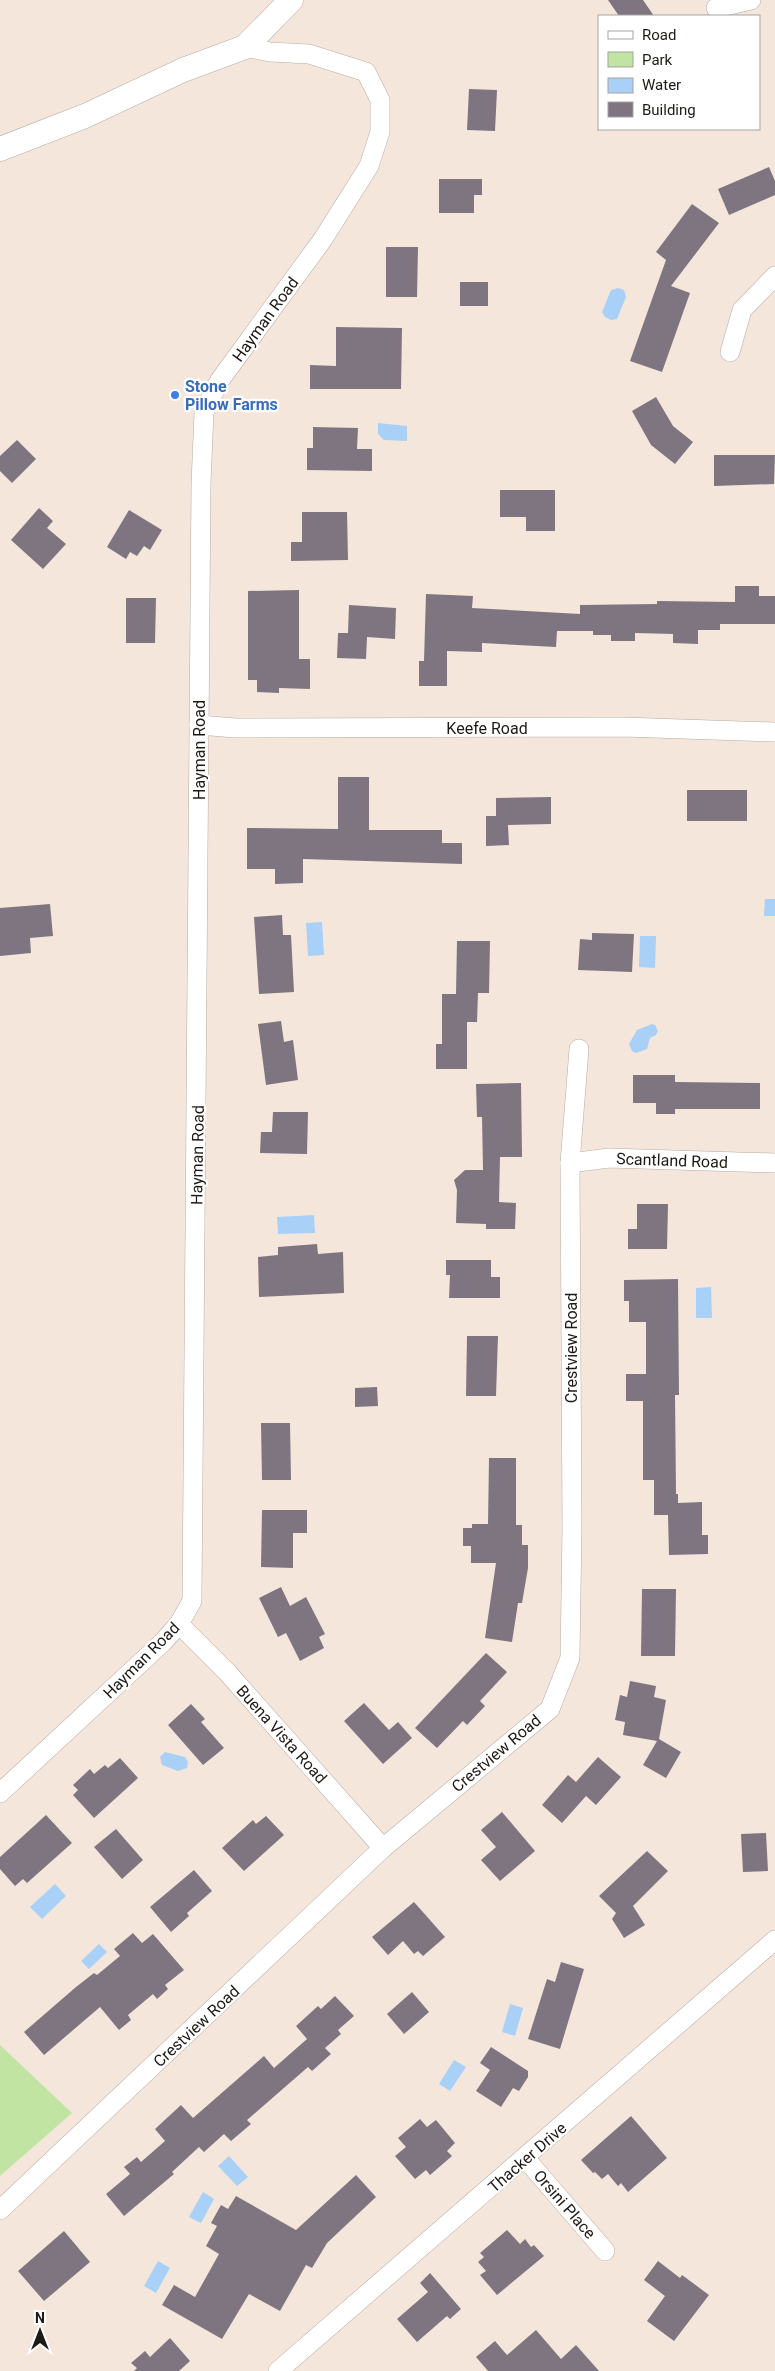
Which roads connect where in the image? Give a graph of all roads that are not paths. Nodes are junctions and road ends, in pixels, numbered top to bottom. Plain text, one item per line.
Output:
1 (291, 0) edge
2 (751, 0) edge
3 (716, 8) dead end
4 (245, 47) junction
5 (0, 149) edge
6 (775, 276) edge
7 (730, 352) dead end
8 (199, 725) junction
9 (775, 732) edge
10 (579, 1049) dead end
11 (570, 1163) junction
12 (775, 1163) edge
13 (179, 1624) junction
14 (0, 1793) edge
15 (382, 1848) junction
16 (775, 1940) edge
17 (525, 2158) junction
18 (0, 2210) edge
19 (605, 2251) dead end
20 (278, 2371) edge

1 - 4 street
2 - 3 street
4 - 5 street
4 - 8 street, Hayman Road
6 - 7 street
8 - 9 street, Keefe Road
8 - 13 street, Hayman Road
10 - 11 street, Crestview Road
11 - 12 street, Scantland Road
11 - 15 street, Crestview Road
13 - 14 street, Hayman Road
13 - 15 street, Buena Vista Road
15 - 18 street, Crestview Road
16 - 17 street, Thacker Drive
17 - 19 street, Orsini Place
17 - 20 street, Thacker Drive

